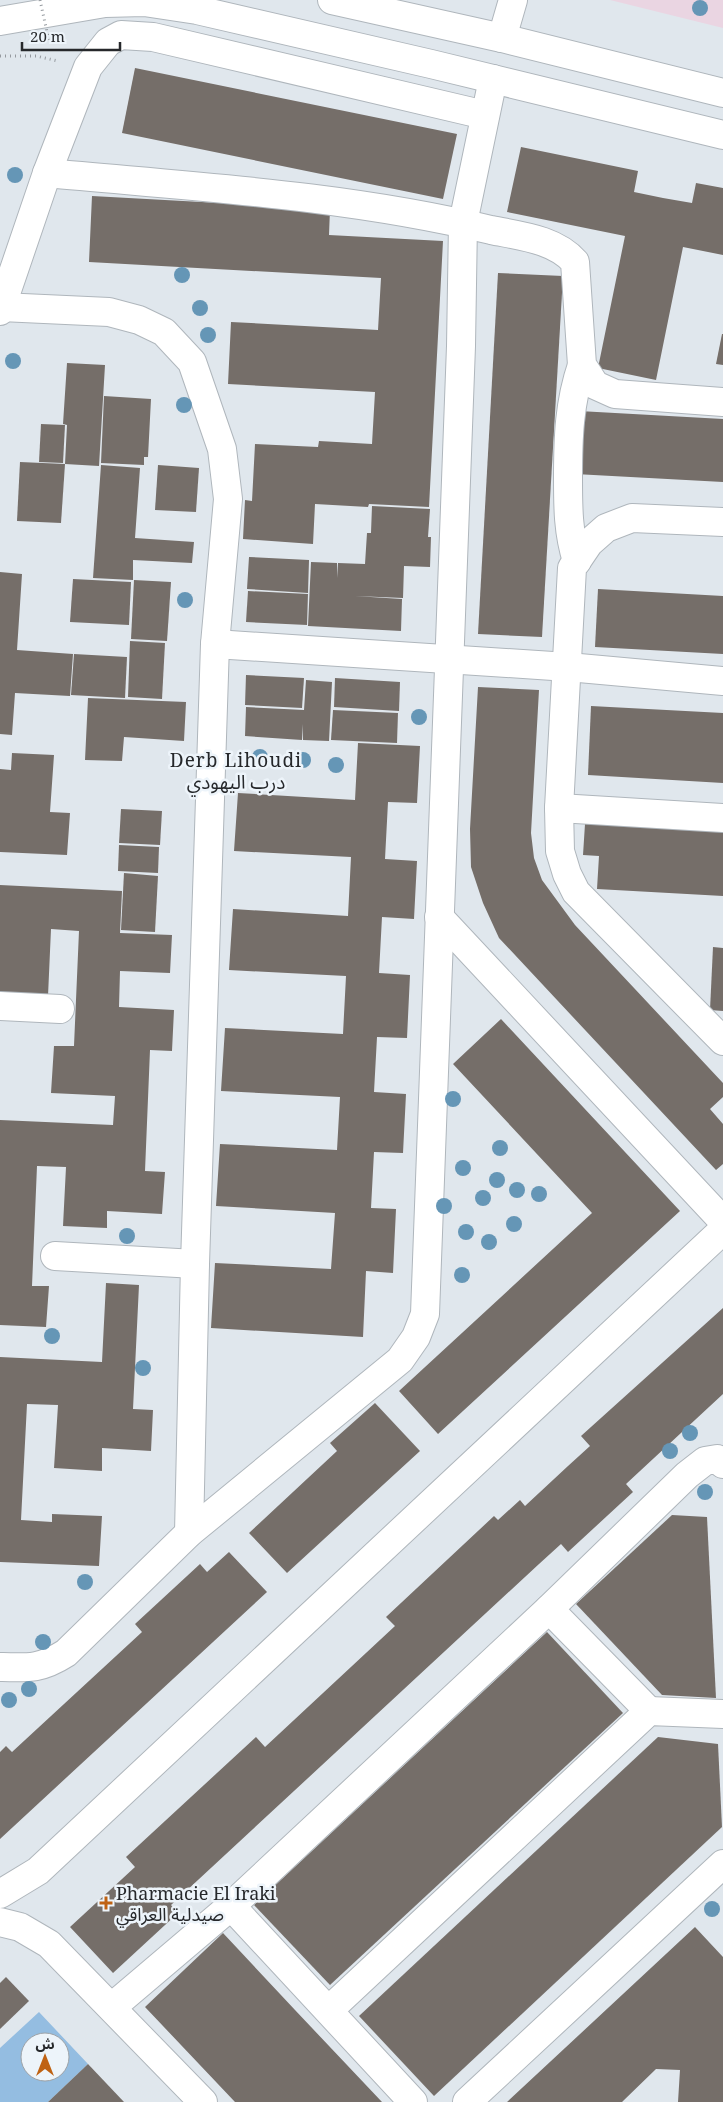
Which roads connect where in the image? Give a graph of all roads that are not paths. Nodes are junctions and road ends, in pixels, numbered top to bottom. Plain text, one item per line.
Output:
1 (332, 0) edge
2 (511, 0) edge
3 (0, 21) edge
4 (502, 38) junction
5 (493, 79) junction
6 (723, 93) edge
7 (485, 115) junction
8 (723, 135) edge
9 (47, 173) junction
10 (463, 223) junction
11 (1, 309) edge
12 (582, 365) junction
13 (723, 402) edge
14 (723, 522) edge
15 (577, 561) junction
16 (215, 644) junction
17 (449, 660) junction
18 (568, 667) junction
19 (723, 681) edge
20 (559, 808) junction
21 (723, 818) edge
22 (439, 917) junction
23 (0, 1006) edge
24 (60, 1009) dead end
25 (723, 1041) edge
26 (723, 1222) edge
27 (723, 1230) edge
28 (55, 1256) dead end
29 (195, 1264) junction
30 (723, 1464) edge
31 (189, 1532) junction
32 (549, 1609) junction
33 (0, 1667) edge
34 (649, 1711) junction
35 (723, 1714) edge
36 (723, 1864) edge
37 (0, 1894) edge
38 (231, 1906) junction
39 (0, 1922) edge
40 (112, 2007) junction
41 (329, 2010) junction
42 (203, 2102) edge
43 (413, 2102) edge
44 (467, 2102) edge

1 - 4 street
2 - 4 street
3 - 5 street
4 - 6 street
5 - 7 street
5 - 8 street
7 - 9 street
7 - 10 street
9 - 10 street
9 - 11 street
10 - 12 street
10 - 17 street
11 - 16 street
12 - 13 street
12 - 15 street
14 - 15 street
15 - 18 street
16 - 17 street
16 - 29 street
17 - 18 street
17 - 22 street
18 - 19 street
18 - 20 street
20 - 21 street
20 - 25 street
22 - 26 street
22 - 31 street
23 - 24 street
27 - 37 street
28 - 29 street
29 - 31 street
30 - 32 street
31 - 33 street
32 - 34 street
32 - 38 street
34 - 35 street
34 - 41 street
36 - 44 street
38 - 40 street
38 - 41 street
39 - 40 street
40 - 42 street
41 - 43 street

